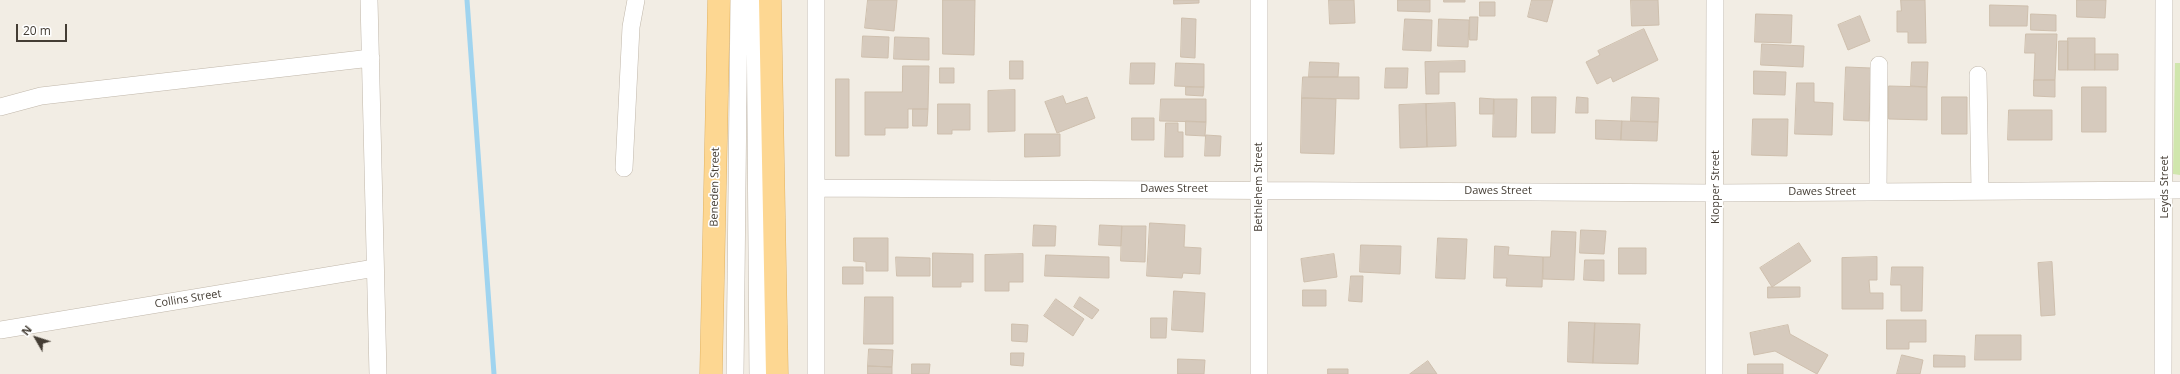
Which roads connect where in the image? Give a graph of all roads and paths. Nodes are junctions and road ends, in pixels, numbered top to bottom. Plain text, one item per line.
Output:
1 (369, 0) edge
2 (636, 0) edge
3 (719, 0) edge
4 (739, 0) edge
5 (755, 0) edge
6 (770, 0) edge
7 (816, 0) edge
8 (1259, 0) edge
9 (1716, 0) edge
10 (2164, 0) edge
11 (371, 58) junction
12 (1879, 65) dead end
13 (1978, 75) dead end
14 (0, 107) edge
15 (624, 168) dead end
16 (816, 188) junction
17 (1259, 190) junction
18 (2172, 190) edge
19 (1980, 191) junction
20 (1878, 192) junction
21 (1716, 193) junction
22 (375, 268) junction
23 (0, 330) edge
24 (378, 374) edge
25 (711, 374) edge
26 (735, 374) edge
27 (758, 374) edge
28 (777, 374) edge
29 (816, 374) edge
30 (1260, 374) edge
31 (1714, 374) edge
32 (2163, 374) edge

1 - 11 street
2 - 15 street
3 - 25 main road, Beneden Street
4 - 26 street
5 - 27 street
6 - 28 main road
7 - 16 street
8 - 17 street, Bethlehem Street
9 - 21 street, Klopper Street
10 - 18 street, Leyds Street
11 - 14 street
11 - 22 street
12 - 20 street
13 - 19 street
16 - 17 street, Dawes Street
16 - 29 street
17 - 21 street, Dawes Street
17 - 30 street, Bethlehem Street
18 - 19 street, Dawes Street
18 - 32 street, Leyds Street
19 - 20 street, Dawes Street
20 - 21 street, Dawes Street
21 - 31 street, Klopper Street
22 - 23 street, Collins Street
22 - 24 street

